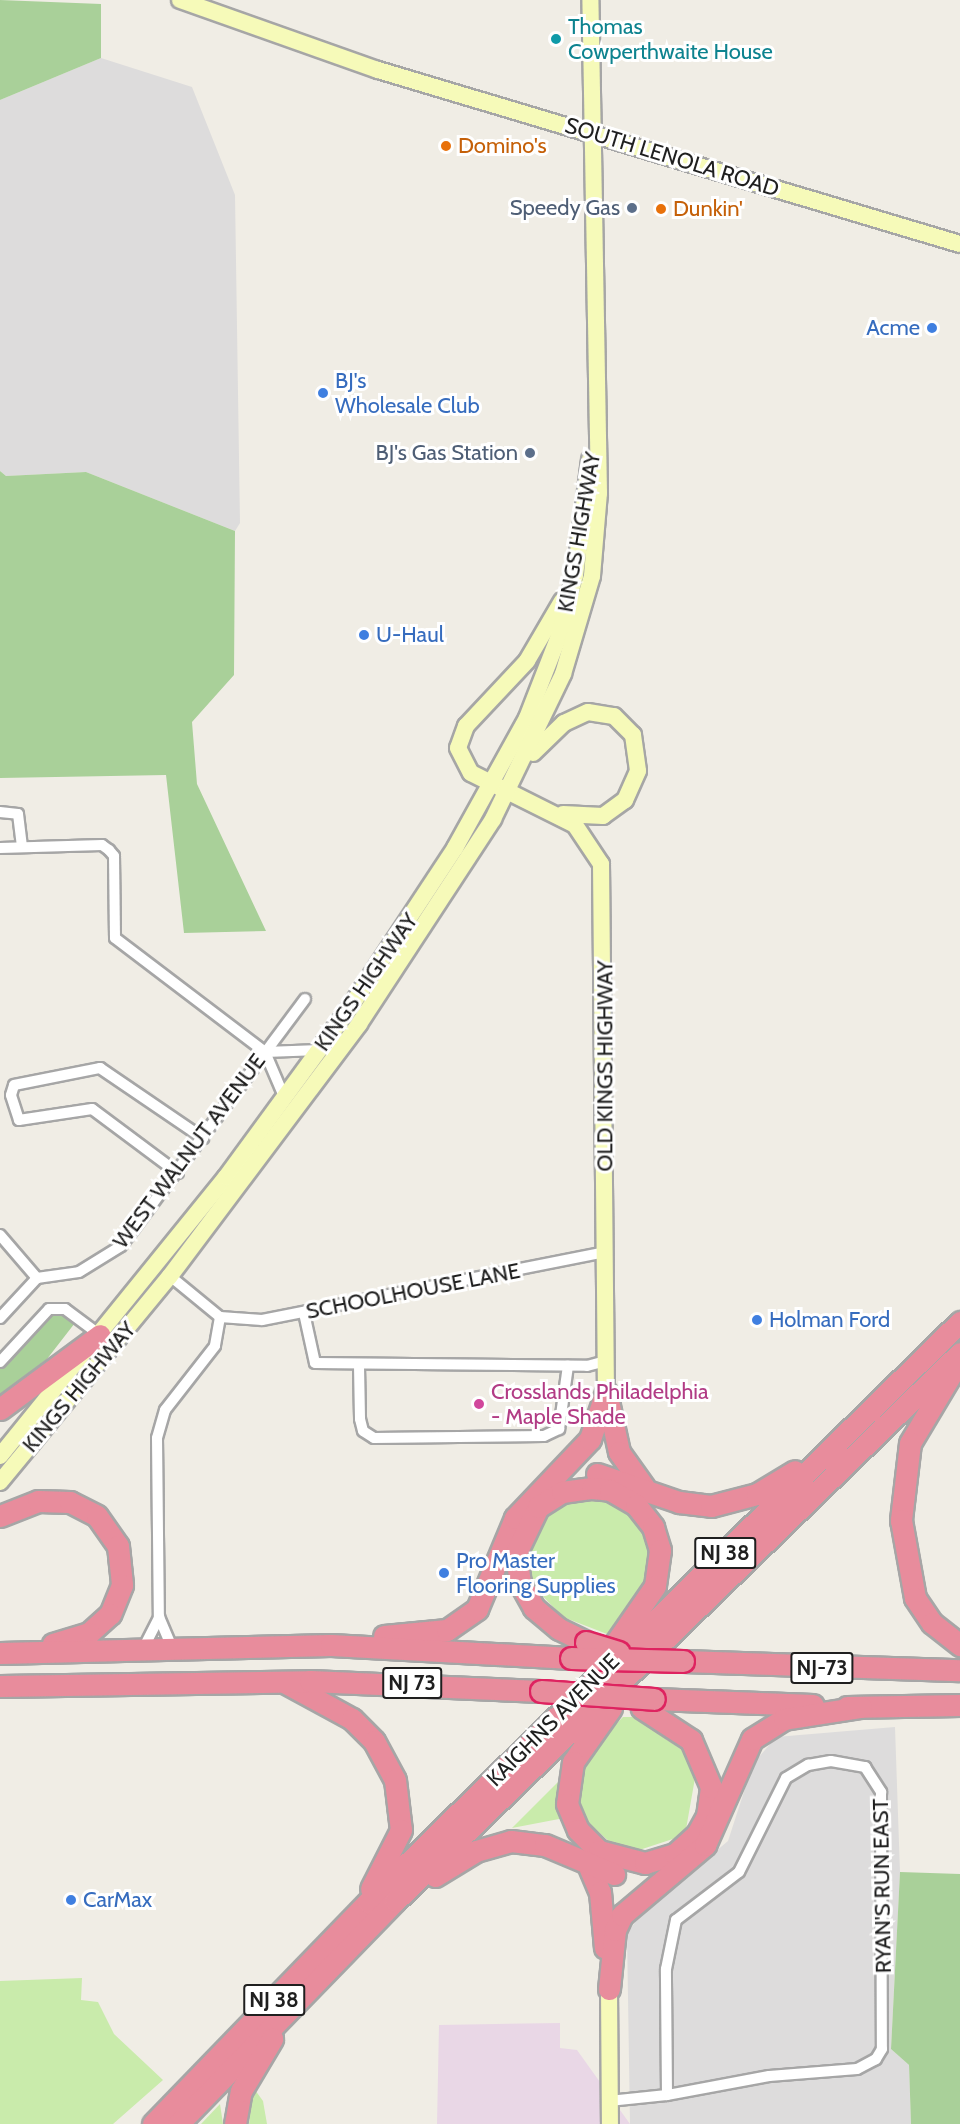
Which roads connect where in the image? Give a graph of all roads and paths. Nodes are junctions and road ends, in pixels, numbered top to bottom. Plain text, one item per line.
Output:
1 (180, 0) edge
2 (590, 0) edge
3 (591, 132) junction
4 (960, 244) edge
5 (595, 439) junction
6 (574, 579) junction
7 (522, 764) junction
8 (492, 783) junction
9 (508, 790) junction
10 (0, 812) edge
11 (558, 814) junction
12 (22, 847) junction
13 (0, 848) edge
14 (305, 999) dead end
15 (320, 1050) junction
16 (265, 1052) junction
17 (285, 1099) junction
18 (203, 1138) junction
19 (178, 1173) junction
20 (0, 1235) edge
21 (606, 1252) junction
22 (170, 1276) junction
23 (37, 1278) junction
24 (0, 1295) edge
25 (9, 1304) junction
26 (304, 1313) junction
27 (220, 1317) junction
28 (0, 1318) edge
29 (960, 1322) edge
30 (100, 1335) junction
31 (960, 1354) edge
32 (606, 1361) junction
33 (0, 1362) edge
34 (359, 1366) junction
35 (568, 1366) junction
36 (606, 1392) junction
37 (0, 1409) edge
38 (854, 1429) junction
39 (0, 1456) edge
40 (0, 1482) edge
41 (540, 1487) junction
42 (644, 1487) junction
43 (0, 1516) edge
44 (159, 1617) junction
45 (331, 1645) junction
46 (960, 1645) edge
47 (172, 1648) junction
48 (143, 1649) junction
49 (0, 1653) edge
50 (630, 1668) junction
51 (960, 1670) edge
52 (283, 1681) junction
53 (0, 1686) edge
54 (598, 1686) junction
55 (98, 1687) junction
56 (0, 1700) edge
57 (648, 1703) junction
58 (960, 1705) edge
59 (861, 1707) junction
60 (587, 1862) junction
61 (682, 1866) junction
62 (395, 1901) junction
63 (368, 1902) junction
64 (609, 1989) junction
65 (277, 2022) junction
66 (667, 2095) junction
67 (179, 2097) junction
68 (609, 2100) junction
69 (137, 2124) edge
70 (153, 2124) edge
71 (177, 2124) edge
72 (235, 2124) edge
73 (609, 2124) edge

1 - 3 main road, SOUTH LENOLA ROAD
2 - 3 main road, KINGS HIGHWAY
3 - 4 main road, SOUTH LENOLA ROAD
3 - 5 main road, KINGS HIGHWAY
5 - 6 main road, KINGS HIGHWAY
5 - 7 main road, KINGS HIGHWAY
6 - 8 main road, KINGS HIGHWAY
6 - 8 main road, OLD KINGS HIGHWAY
7 - 9 main road
7 - 11 main road
8 - 9 main road, OLD KINGS HIGHWAY
8 - 15 main road, KINGS HIGHWAY
9 - 11 main road, OLD KINGS HIGHWAY
9 - 22 main road, KINGS HIGHWAY
10 - 12 street
11 - 21 main road, OLD KINGS HIGHWAY
12 - 13 street
12 - 16 street
14 - 16 street, WEST WALNUT AVENUE
15 - 16 street
15 - 17 main road, KINGS HIGHWAY
16 - 17 street
16 - 18 street, WEST WALNUT AVENUE
17 - 30 main road, KINGS HIGHWAY
18 - 19 street, WEST WALNUT AVENUE
18 - 19 street
19 - 23 street, WEST WALNUT AVENUE
20 - 23 street
21 - 26 street, SCHOOLHOUSE LANE
21 - 32 main road, OLD KINGS HIGHWAY
22 - 27 street
22 - 40 main road, KINGS HIGHWAY
23 - 25 street
24 - 25 street
25 - 28 street
26 - 27 street, SCHOOLHOUSE LANE
26 - 34 street
27 - 44 street
29 - 38 highway, KAIGHNS AVENUE / NJ 38
30 - 33 street
30 - 37 highway
30 - 39 main road, KINGS HIGHWAY
31 - 46 highway
31 - 50 highway, KAIGHNS AVENUE / NJ 38
32 - 35 street
32 - 36 main road, OLD KINGS HIGHWAY
34 - 35 street
34 - 35 street
36 - 41 highway
36 - 42 highway
38 - 42 highway
38 - 54 highway, KAIGHNS AVENUE / NJ 38
41 - 42 highway
41 - 45 highway
43 - 49 highway
44 - 47 street
44 - 48 street
45 - 47 highway, NJ 73
45 - 50 highway, NJ 73, bridge
47 - 48 highway, NJ 73
48 - 49 highway, NJ 73
50 - 51 highway, NJ-73, bridge
50 - 54 highway, bridge
50 - 57 highway
50 - 62 highway, KAIGHNS AVENUE / NJ 38
52 - 54 highway, NJ 73, bridge
52 - 55 highway, NJ 73
52 - 63 highway
53 - 55 highway, NJ 73
54 - 57 highway, bridge
54 - 63 highway, KAIGHNS AVENUE / NJ 38
55 - 56 highway
57 - 59 highway, NJ-73
58 - 59 highway, NJ-73
59 - 61 highway
60 - 61 highway
60 - 62 highway
60 - 64 highway
61 - 64 highway
62 - 65 highway, KAIGHNS AVENUE / NJ 38
63 - 67 highway, KAIGHNS AVENUE / NJ 38
64 - 68 main road
65 - 71 highway, KAIGHNS AVENUE / NJ 38
65 - 72 highway
66 - 66 street, RYAN'S RUN EAST
66 - 68 street, RYAN'S RUN EAST
67 - 69 highway
67 - 70 highway, KAIGHNS AVENUE / NJ 38
68 - 73 main road

